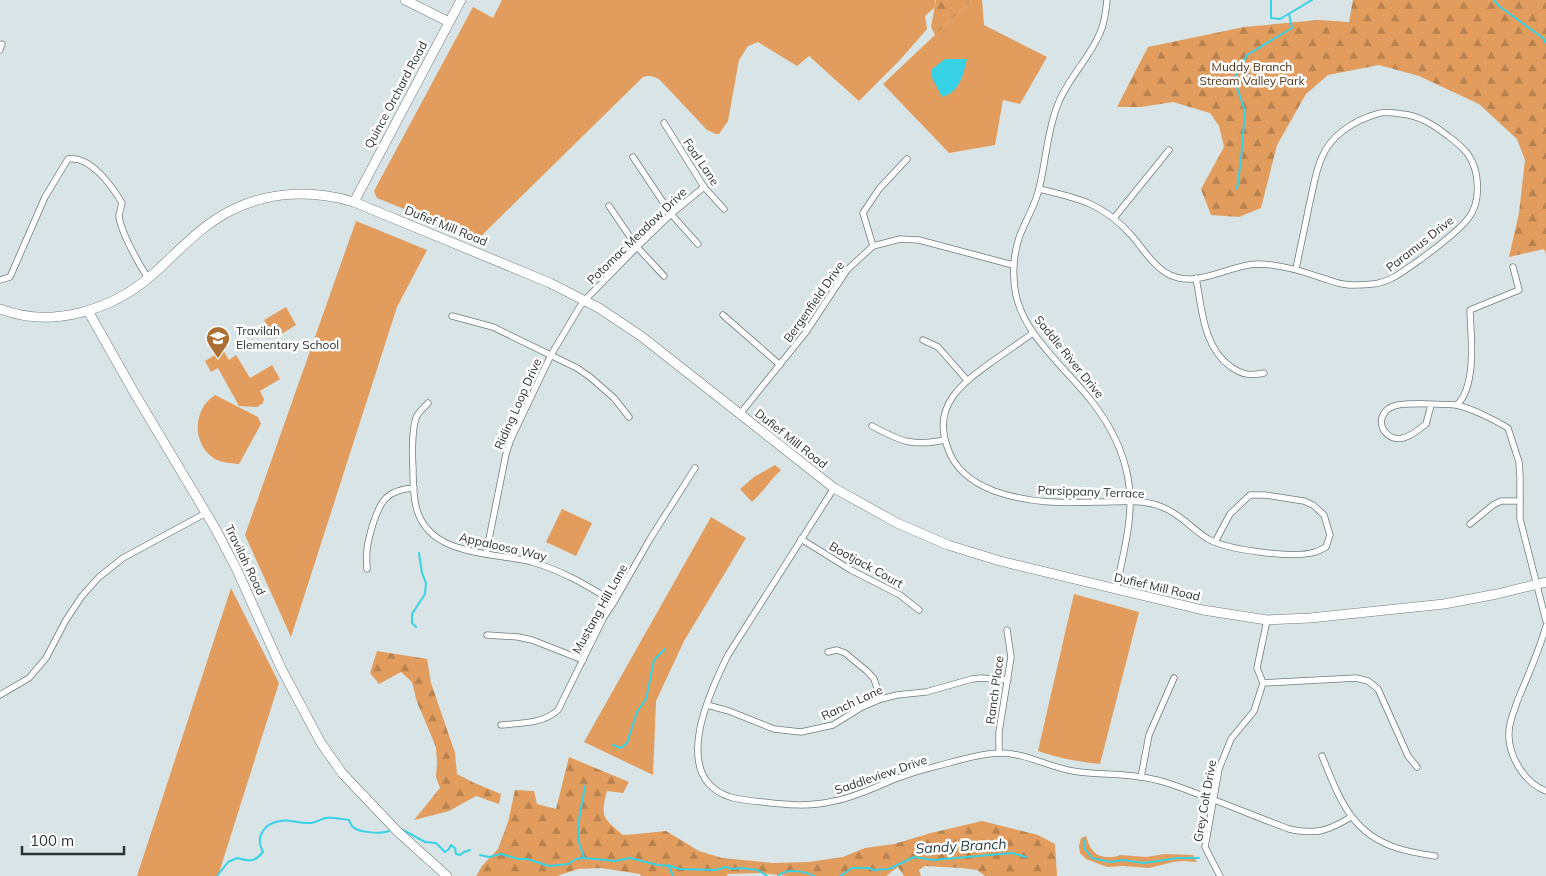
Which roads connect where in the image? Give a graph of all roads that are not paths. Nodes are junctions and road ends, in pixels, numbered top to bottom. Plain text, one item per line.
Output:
1 (405, 0) edge
2 (460, 0) edge
3 (1107, 0) edge
4 (449, 22) junction
5 (664, 123) dead end
6 (1169, 150) dead end
7 (634, 157) dead end
8 (907, 159) dead end
9 (704, 187) junction
10 (1039, 189) junction
11 (354, 202) junction
12 (609, 206) dead end
13 (724, 209) dead end
14 (671, 214) junction
15 (1114, 218) junction
16 (698, 244) dead end
17 (873, 246) junction
18 (637, 247) junction
19 (1013, 265) junction
20 (1513, 267) dead end
21 (1296, 269) junction
22 (664, 276) dead end
23 (148, 278) junction
24 (1196, 278) junction
25 (0, 280) edge
26 (585, 300) junction
27 (0, 309) edge
28 (88, 311) junction
29 (723, 314) dead end
30 (452, 316) dead end
31 (1033, 333) junction
32 (923, 340) dead end
33 (551, 355) junction
34 (780, 365) junction
35 (1264, 373) dead end
36 (967, 380) junction
37 (428, 403) dead end
38 (1432, 405) junction
39 (1457, 405) junction
40 (740, 414) junction
41 (629, 417) dead end
42 (872, 426) dead end
43 (944, 440) junction
44 (695, 468) dead end
45 (414, 488) junction
46 (834, 488) junction
47 (1520, 501) junction
48 (1130, 502) junction
49 (206, 513) junction
50 (1470, 524) dead end
51 (801, 539) junction
52 (1214, 542) junction
53 (486, 554) junction
54 (367, 569) dead end
55 (1542, 583) edge
56 (1116, 590) junction
57 (614, 602) junction
58 (919, 610) dead end
59 (1267, 620) junction
60 (1546, 621) edge
61 (1546, 626) edge
62 (1007, 630) dead end
63 (487, 635) dead end
64 (828, 652) dead end
65 (583, 660) junction
66 (1174, 678) dead end
67 (1008, 680) junction
68 (1263, 683) junction
69 (0, 695) edge
70 (881, 699) junction
71 (707, 705) junction
72 (501, 725) dead end
73 (999, 753) junction
74 (1322, 756) dead end
75 (1417, 767) dead end
76 (1141, 777) junction
77 (1546, 791) edge
78 (1212, 800) junction
79 (1351, 817) junction
80 (1434, 856) dead end
81 (447, 876) edge
82 (1220, 876) edge

1 - 4 main road
2 - 4 main road, Quince Orchard Road
3 - 10 street, Saddle River Drive
4 - 11 main road, Quince Orchard Road
5 - 9 street, Foal Lane
6 - 15 street
7 - 14 street
8 - 17 street
9 - 13 street, Foal Lane
9 - 14 street, Potomac Meadow Drive
10 - 15 street, Paramus Drive
10 - 19 street, Saddle River Drive
11 - 23 main road, Dufief Mill Road
11 - 26 main road, Dufief Mill Road
12 - 18 street
14 - 16 street
14 - 18 street, Potomac Meadow Drive
15 - 24 street, Paramus Drive
17 - 19 street
17 - 34 street, Bergenfield Drive
18 - 22 street
18 - 26 street, Potomac Meadow Drive
19 - 31 street, Saddle River Drive
20 - 39 street
21 - 21 street, Paramus Drive
21 - 24 street, Paramus Drive
23 - 25 street
23 - 28 main road, Dufief Mill Road
24 - 35 street
26 - 33 street, Riding Loop Drive
26 - 40 main road, Dufief Mill Road
27 - 28 main road
28 - 49 main road, Travilah Road
29 - 34 street
30 - 33 street
31 - 36 street, Parsippany Terrace
31 - 48 street, Saddle River Drive
32 - 36 street
33 - 41 street
33 - 53 street, Riding Loop Drive
34 - 40 street, Bergenfield Drive
36 - 43 street, Parsippany Terrace
37 - 45 street, Appaloosa Way
38 - 38 street
38 - 39 street
39 - 47 street
40 - 46 main road, Dufief Mill Road
42 - 43 street
43 - 48 street, Parsippany Terrace
44 - 57 street, Mustang Hill Lane
45 - 53 street, Appaloosa Way
45 - 54 street
46 - 51 street, Saddleview Drive
46 - 56 main road, Dufief Mill Road
47 - 50 street
47 - 55 street
48 - 52 street, Parsippany Terrace
48 - 56 street, Saddle River Drive
49 - 69 street
49 - 81 main road, Travilah Road
51 - 58 street, Bootjack Court
51 - 71 street, Saddleview Drive
52 - 52 street, Parsippany Terrace
53 - 57 street, Appaloosa Way
55 - 59 main road, Dufief Mill Road
55 - 60 street
56 - 59 main road, Dufief Mill Road
57 - 65 street, Mustang Hill Lane
59 - 68 street, Grey Colt Drive
61 - 77 street
62 - 67 street, Ranch Place
63 - 65 street
64 - 70 street
65 - 72 street, Mustang Hill Lane
66 - 76 street
67 - 70 street, Ranch Lane
67 - 73 street, Ranch Place
68 - 75 street
68 - 78 street, Grey Colt Drive
70 - 71 street, Ranch Lane
71 - 73 street, Saddleview Drive
73 - 76 street, Saddleview Drive
74 - 79 street
76 - 78 street, Saddleview Drive
78 - 79 street, Saddleview Drive
78 - 82 street, Grey Colt Drive
79 - 80 street

